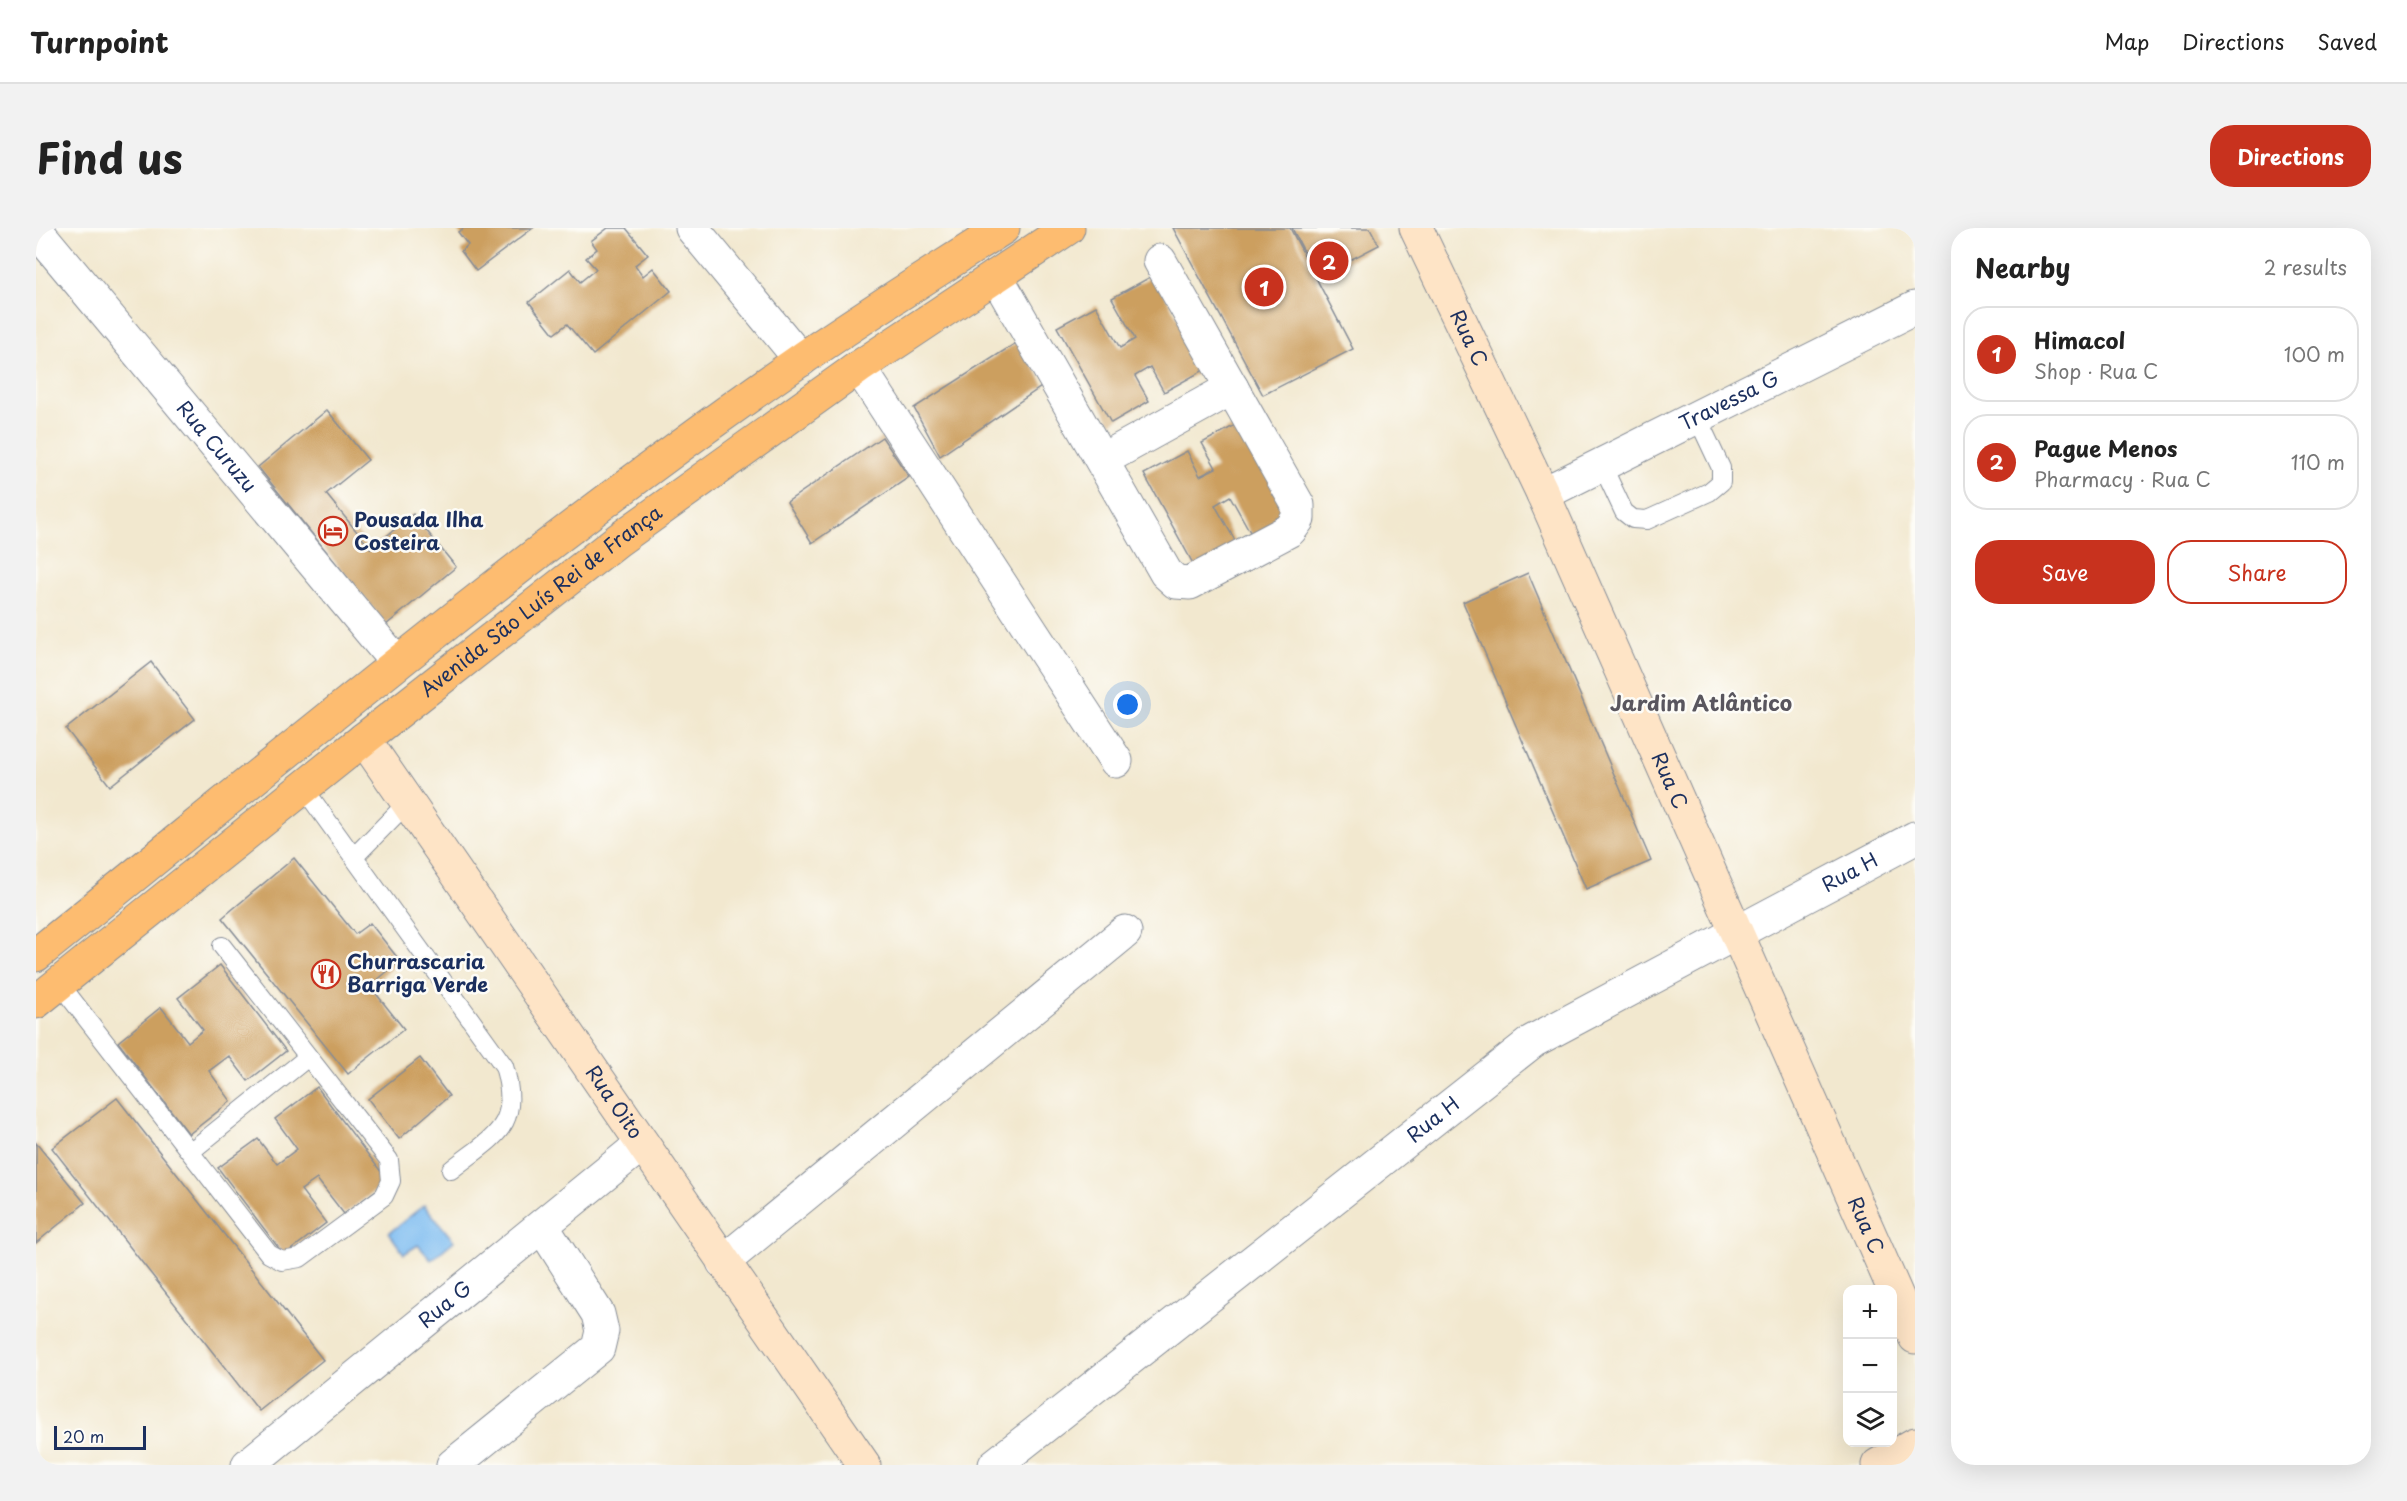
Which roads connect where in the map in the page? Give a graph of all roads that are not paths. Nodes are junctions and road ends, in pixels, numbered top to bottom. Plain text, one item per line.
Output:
1 (692, 228) edge
2 (1003, 228) edge
3 (1068, 228) edge
4 (1416, 228) edge
5 (36, 230) edge
6 (1160, 261) dead end
7 (996, 276) junction
8 (1915, 308) edge
9 (801, 360) junction
10 (859, 367) junction
11 (1232, 388) junction
12 (1697, 417) junction
13 (1102, 460) junction
14 (1602, 465) junction
15 (1543, 494) junction
16 (397, 663) junction
17 (364, 739) junction
18 (1116, 761) dead end
19 (303, 787) junction
20 (408, 802) junction
21 (1915, 838) edge
22 (354, 857) junction
23 (1125, 932) dead end
24 (1737, 934) junction
25 (222, 946) dead end
26 (36, 955) edge
27 (42, 997) edge
28 (308, 1057) junction
29 (642, 1144) junction
30 (190, 1152) junction
31 (451, 1170) dead end
32 (542, 1226) junction
33 (723, 1262) junction
34 (1915, 1337) edge
35 (1915, 1444) edge
36 (248, 1465) edge
37 (453, 1465) edge
38 (864, 1465) edge
39 (995, 1465) edge
40 (1878, 1465) edge

1 - 9 street
2 - 9 main road, Avenida São Luís Rei de França
3 - 7 main road, Avenida São Luís Rei de França
4 - 15 street, Rua C
5 - 16 street, Rua Curuzu
6 - 11 street
7 - 10 main road, Avenida São Luís Rei de França
7 - 13 street
8 - 12 street, Travessa G
9 - 16 main road, Avenida São Luís Rei de França
10 - 17 main road, Avenida São Luís Rei de França
10 - 18 street
11 - 13 street
11 - 13 street
12 - 14 street, Travessa G
12 - 14 lane
14 - 15 street, Travessa G
15 - 24 street, Rua C
16 - 26 main road, Avenida São Luís Rei de França
17 - 19 main road, Avenida São Luís Rei de França
17 - 20 street, Rua Oito
19 - 22 lane
19 - 27 main road, Avenida São Luís Rei de França
20 - 22 lane
20 - 29 street, Rua Oito
21 - 24 street, Rua H
22 - 31 lane
23 - 33 street
24 - 34 street, Rua C
24 - 39 street, Rua H
25 - 28 lane
27 - 30 lane
28 - 30 lane
28 - 30 lane
29 - 32 street, Rua G
29 - 33 street, Rua Oito
32 - 36 street, Rua G
32 - 37 street
33 - 38 street, Rua Oito
35 - 40 street

